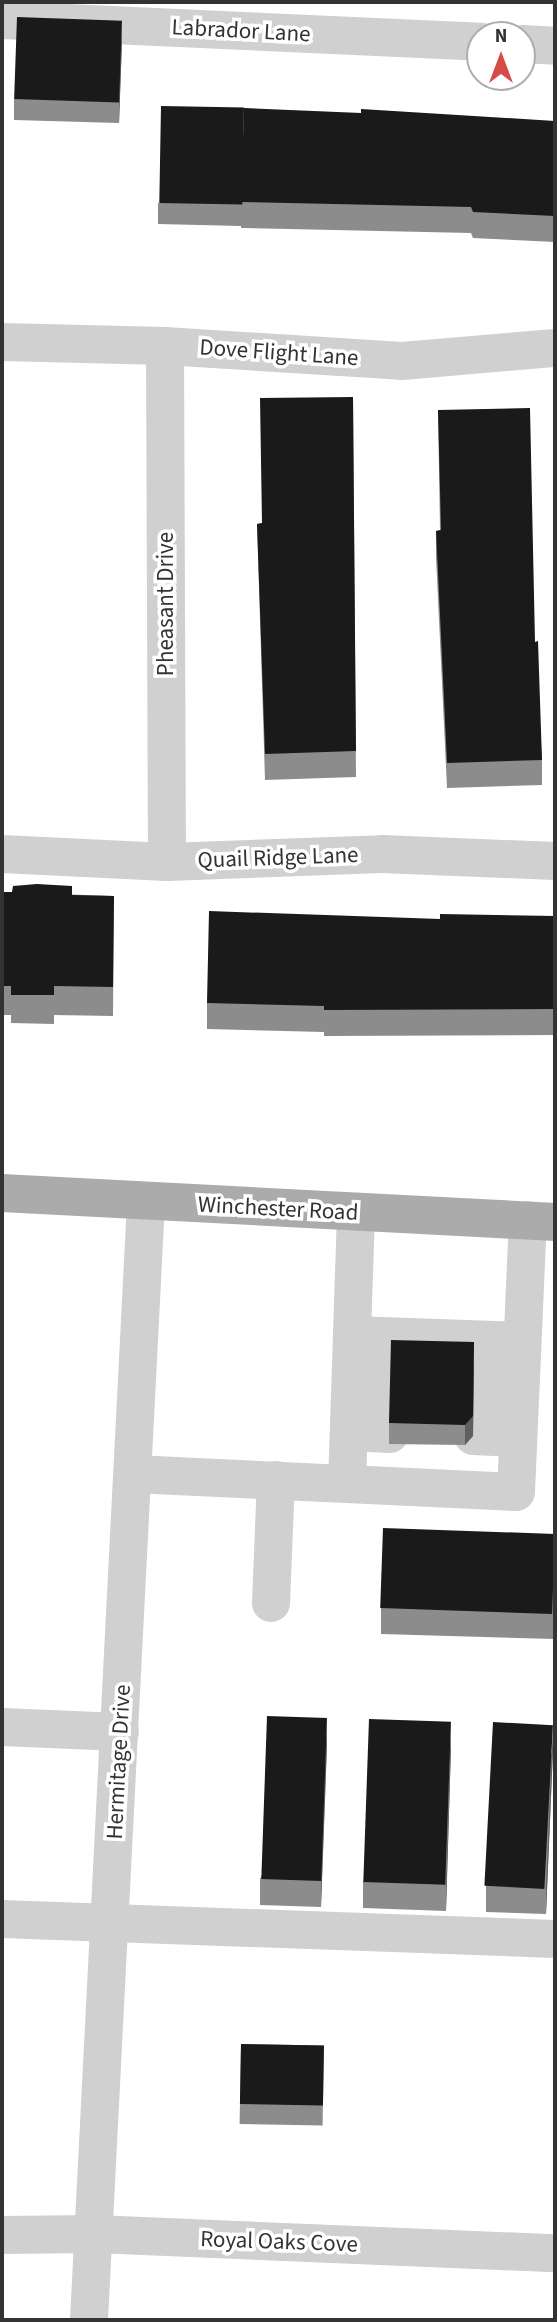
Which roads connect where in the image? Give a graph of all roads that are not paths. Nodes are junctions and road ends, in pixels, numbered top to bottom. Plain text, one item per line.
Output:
1 (2, 20) edge
2 (466, 41) edge
3 (536, 45) edge
4 (555, 46) edge
5 (2, 342) edge
6 (164, 346) junction
7 (555, 348) edge
8 (2, 854) edge
9 (555, 861) edge
10 (167, 862) junction
11 (2, 1193) edge
12 (146, 1203) junction
13 (356, 1213) junction
14 (542, 1221) edge
15 (351, 1386) junction
16 (520, 1392) junction
17 (132, 1474) junction
18 (276, 1480) junction
19 (347, 1484) junction
20 (271, 1603) dead end
21 (2, 1727) edge
22 (120, 1732) junction
23 (2, 1919) edge
24 (110, 1925) junction
25 (555, 1939) edge
26 (95, 2234) junction
27 (2, 2235) edge
28 (555, 2253) edge
29 (89, 2320) edge

1 - 2 street, Labrador Lane
3 - 4 street
5 - 6 street, Dove Flight Lane
6 - 7 street, Dove Flight Lane
6 - 10 street, Pheasant Drive
8 - 10 street, Quail Ridge Lane
9 - 10 street, Quail Ridge Lane
11 - 12 main road, Winchester Road
12 - 13 main road, Winchester Road
12 - 17 street, Hermitage Drive
13 - 14 main road, Winchester Road
13 - 15 street
14 - 16 street
15 - 15 street
15 - 16 street
15 - 19 street
16 - 16 street
16 - 19 street
17 - 18 street
17 - 22 street, Hermitage Drive
18 - 19 street
18 - 20 street
21 - 22 street
22 - 24 street, Hermitage Drive
23 - 24 street
24 - 25 street
24 - 26 street, Hermitage Drive
26 - 27 street, Royal Oaks Cove
26 - 28 street, Royal Oaks Cove
26 - 29 street, Hermitage Drive

